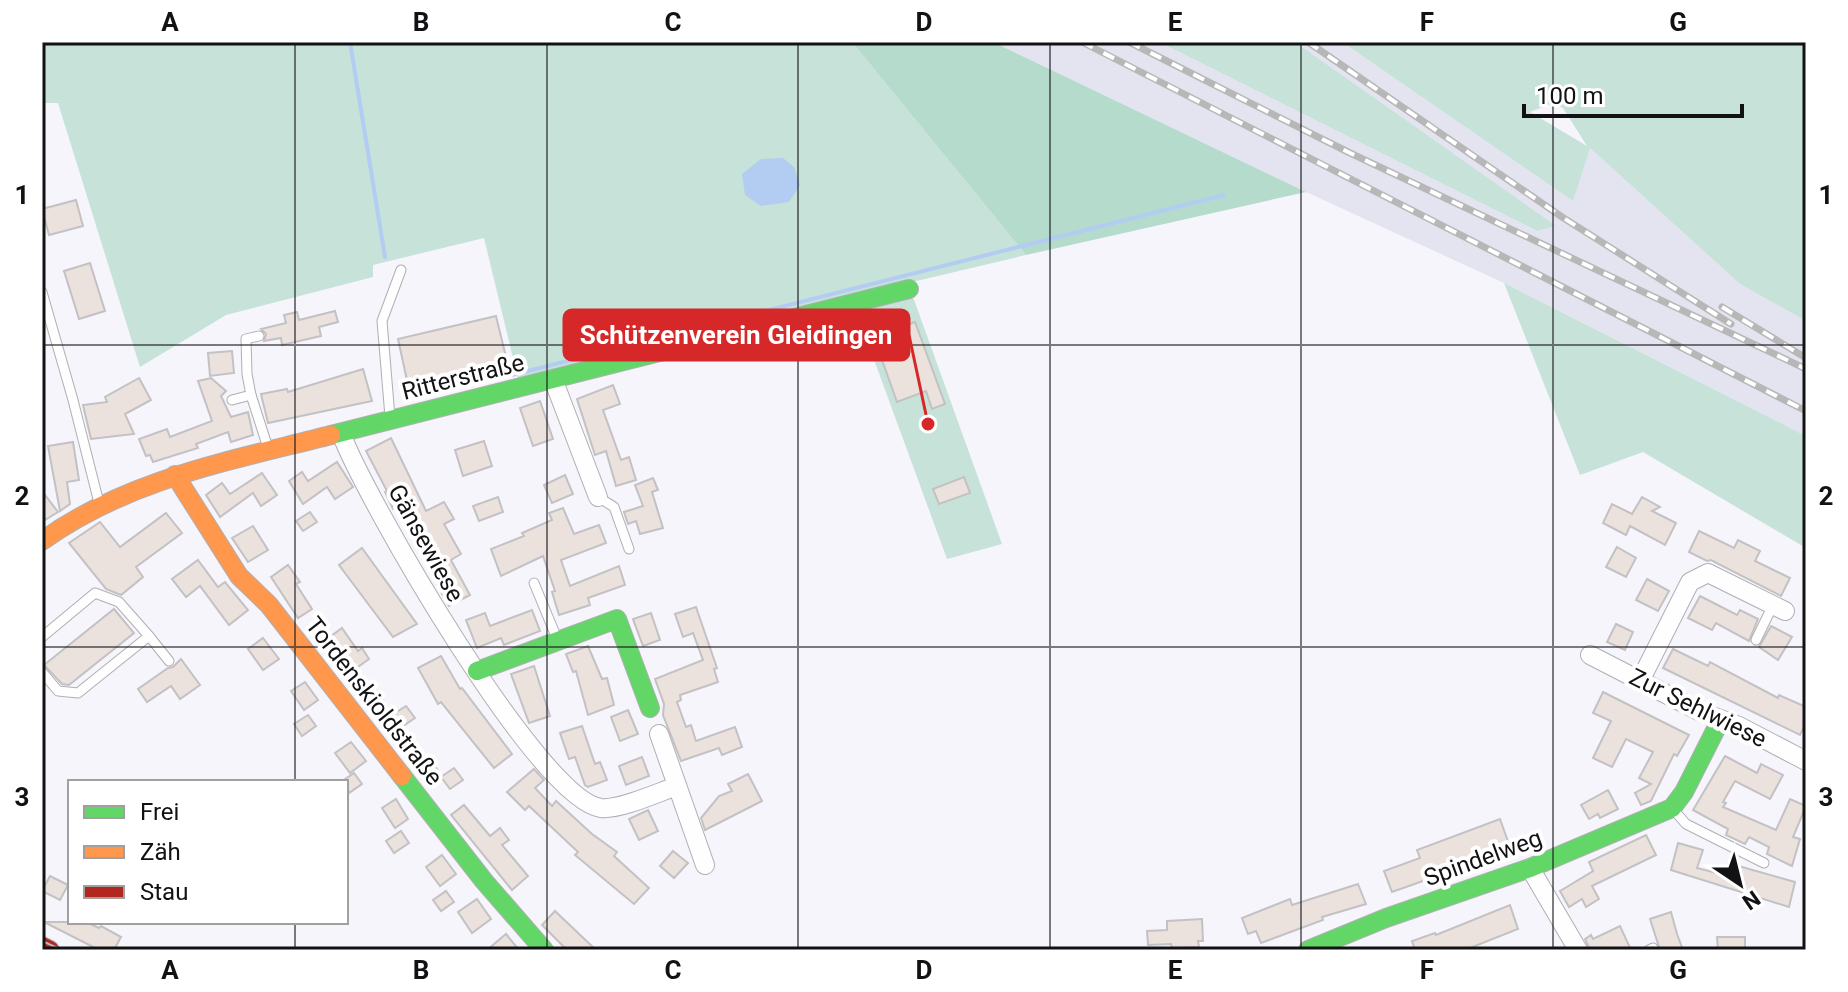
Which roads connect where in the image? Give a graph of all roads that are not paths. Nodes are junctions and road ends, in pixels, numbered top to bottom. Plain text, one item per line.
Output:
1 (401, 270) dead end
2 (909, 289) dead end
3 (42, 292) edge
4 (259, 336) dead end
5 (553, 379) junction
6 (251, 395) junction
7 (232, 400) dead end
8 (391, 420) junction
9 (341, 433) junction
10 (269, 452) junction
11 (175, 475) junction
12 (598, 497) joint
13 (99, 503) junction
14 (42, 541) edge
15 (629, 549) dead end
16 (534, 583) dead end
17 (1779, 608) joint
18 (149, 636) junction
19 (42, 637) edge
20 (1756, 640) dead end
21 (558, 641) junction
22 (1590, 655) dead end
23 (169, 661) dead end
24 (477, 671) junction
25 (42, 672) edge
26 (1640, 681) junction
27 (650, 708) dead end
28 (1720, 721) junction
29 (659, 734) dead end
30 (1806, 761) edge
31 (677, 786) junction
32 (1672, 808) junction
33 (1764, 863) dead end
34 (705, 865) dead end
35 (1530, 868) junction
36 (42, 946) edge
37 (50, 950) edge
38 (544, 950) edge
39 (1308, 950) edge
40 (1578, 950) edge

1 - 8 lane
2 - 5 street, Ritterstraße
3 - 13 lane
4 - 6 lane
5 - 8 street, Ritterstraße
5 - 12 street
6 - 7 lane
6 - 10 lane
8 - 9 street, Ritterstraße
9 - 10 street, Ritterstraße
9 - 24 street, Gänsewiese
10 - 11 street, Ritterstraße
11 - 13 street, Ritterstraße
11 - 38 street, Tordenskioldstraße
12 - 15 lane
13 - 14 street, Ritterstraße
16 - 21 lane
17 - 20 lane
17 - 26 street
18 - 19 lane
18 - 23 lane
18 - 25 lane
21 - 24 street
21 - 27 street
22 - 26 street, Zur Sehlwiese
24 - 31 street, Gänsewiese
26 - 28 street, Zur Sehlwiese
28 - 30 street, Zur Sehlwiese
28 - 32 street
29 - 31 street
31 - 34 street
32 - 33 lane
32 - 35 street, Spindelweg
35 - 39 street, Spindelweg
35 - 40 street
36 - 37 street

